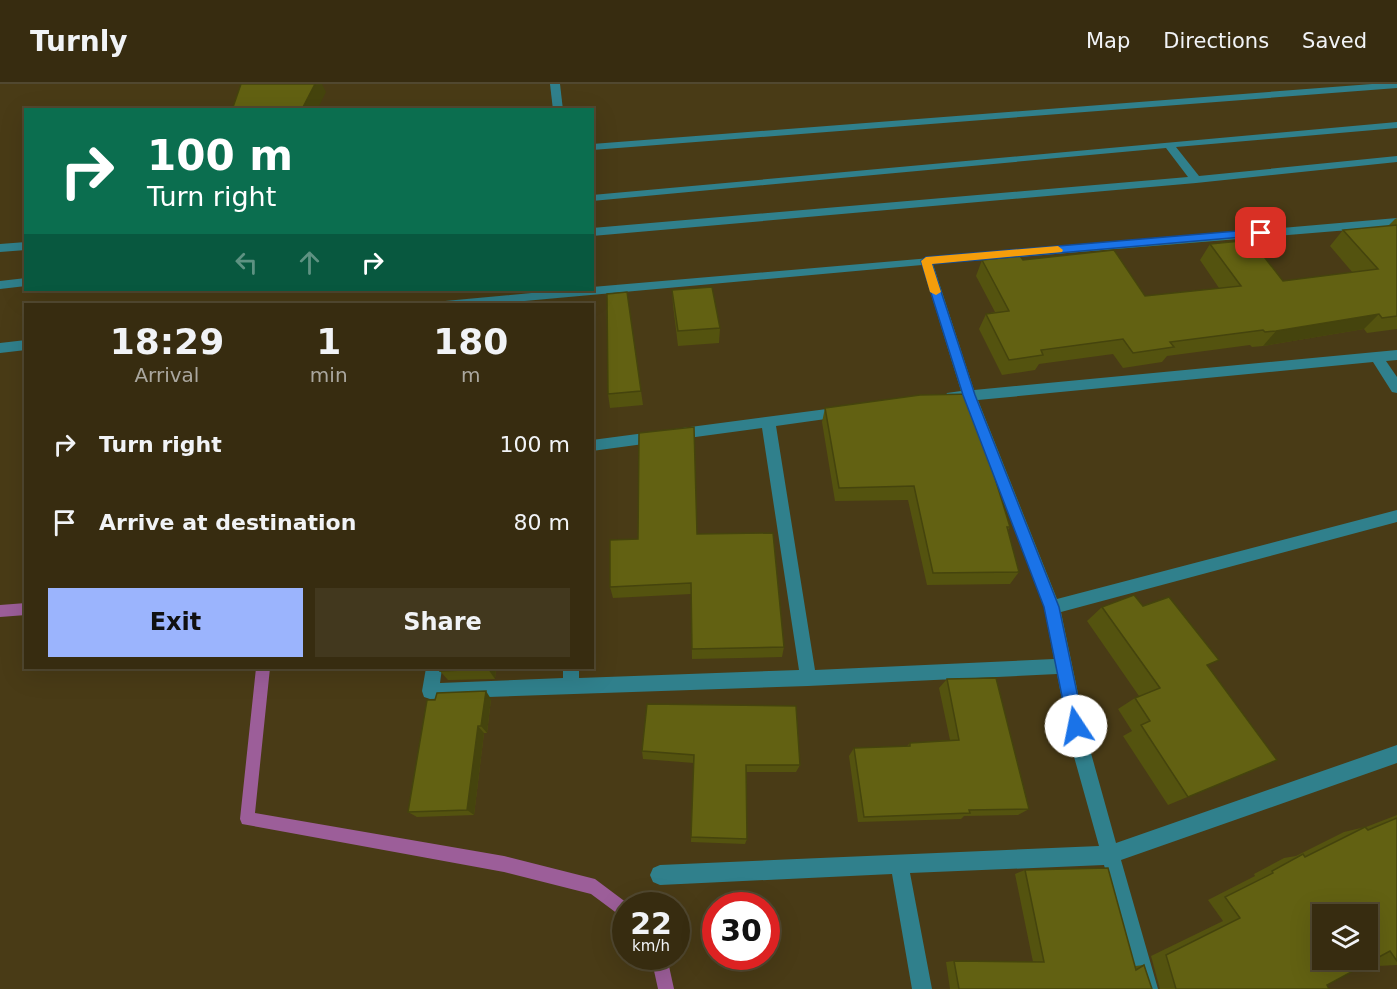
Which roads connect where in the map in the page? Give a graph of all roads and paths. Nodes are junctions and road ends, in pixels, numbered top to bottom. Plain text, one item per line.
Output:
1 (555, 84) edge
2 (1396, 86) edge
3 (558, 108) edge
4 (1397, 125) edge
5 (1169, 144) junction
6 (594, 147) edge
7 (1397, 159) edge
8 (1196, 180) junction
9 (594, 198) edge
10 (1397, 222) edge
11 (594, 232) edge
12 (24, 246) edge
13 (0, 248) edge
14 (926, 261) junction
15 (24, 282) edge
16 (0, 285) edge
17 (593, 291) edge
18 (594, 291) edge
19 (460, 303) edge
20 (24, 345) edge
21 (0, 348) edge
22 (1397, 355) edge
23 (1377, 357) junction
24 (1397, 387) edge
25 (969, 395) junction
26 (934, 400) edge
27 (851, 411) edge
28 (768, 422) junction
29 (594, 446) edge
30 (1397, 516) edge
31 (1052, 607) junction
32 (1064, 666) junction
33 (434, 669) edge
34 (571, 669) edge
35 (808, 678) junction
36 (571, 687) junction
37 (1397, 754) edge
38 (1109, 855) junction
39 (899, 863) junction
40 (660, 875) dead end
41 (922, 989) edge
42 (1148, 989) edge

1 - 3 street
2 - 6 street
4 - 5 street
5 - 8 street
5 - 9 street
7 - 8 street
8 - 11 street
10 - 14 street
12 - 13 street
14 - 18 street
14 - 25 street
15 - 16 street
17 - 19 street
20 - 21 street
22 - 23 street
23 - 24 street
23 - 25 street
25 - 26 street
25 - 31 street
27 - 28 street
28 - 29 street
28 - 35 street
30 - 31 street
31 - 32 street
32 - 35 street
32 - 38 street
33 - 36 street
34 - 36 street
35 - 36 street
37 - 38 street
38 - 39 street
38 - 42 street
39 - 40 street
39 - 41 street

